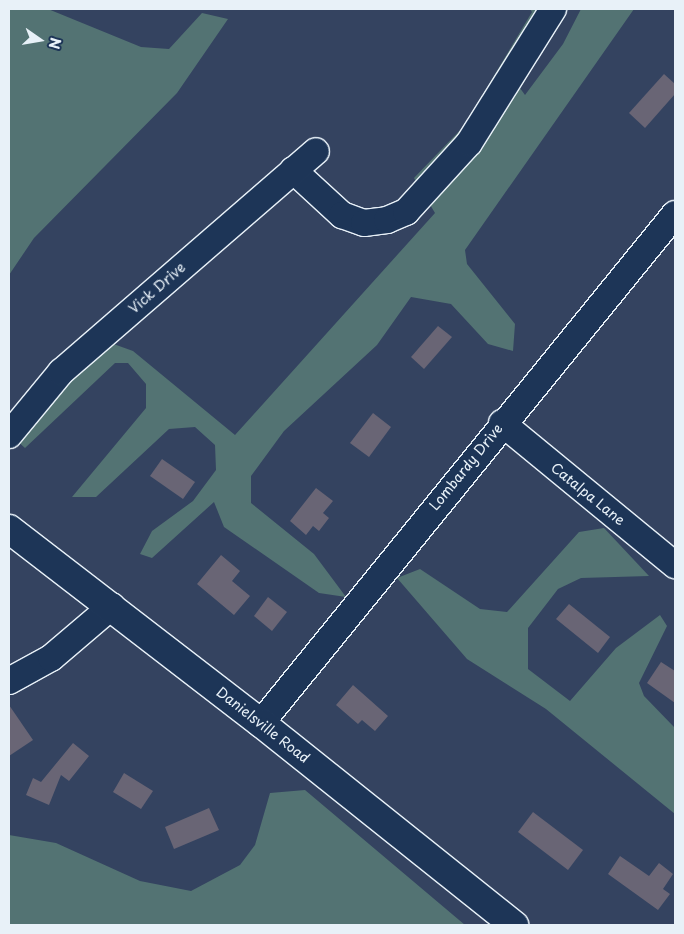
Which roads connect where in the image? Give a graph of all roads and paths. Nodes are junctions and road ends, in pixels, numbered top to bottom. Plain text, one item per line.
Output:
1 (553, 9) edge
2 (316, 151) dead end
3 (293, 170) junction
4 (675, 214) edge
5 (502, 423) junction
6 (9, 435) edge
7 (9, 529) edge
8 (675, 565) edge
9 (112, 606) junction
10 (9, 681) edge
11 (261, 723) junction
12 (514, 925) edge

1 - 3 street
2 - 3 street, Vick Drive
3 - 6 street, Vick Drive
4 - 5 street, Lombardy Drive
5 - 8 street, Catalpa Lane
5 - 11 street, Lombardy Drive
7 - 9 main road, Danielsville Road
9 - 10 street
9 - 11 main road, Danielsville Road
11 - 12 main road, Danielsville Road

